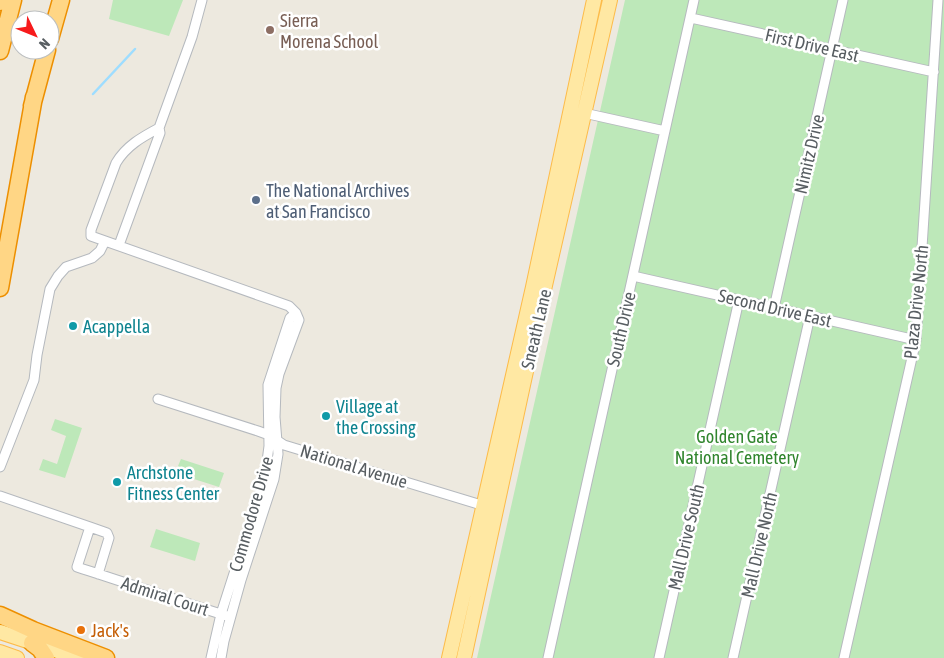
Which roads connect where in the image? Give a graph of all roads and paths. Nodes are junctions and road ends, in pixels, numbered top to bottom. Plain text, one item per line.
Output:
1 (13, 0) edge
2 (202, 0) edge
3 (594, 0) edge
4 (610, 0) edge
5 (694, 0) edge
6 (843, 0) edge
7 (938, 0) edge
8 (690, 18) junction
9 (832, 50) junction
10 (0, 51) edge
11 (44, 60) edge
12 (934, 72) junction
13 (34, 97) junction
14 (584, 113) junction
15 (159, 128) junction
16 (665, 131) junction
17 (0, 237) edge
18 (105, 241) junction
19 (118, 245) junction
20 (633, 276) junction
21 (0, 288) edge
22 (739, 300) junction
23 (774, 308) junction
24 (296, 313) junction
25 (810, 316) junction
26 (916, 340) junction
27 (158, 399) dead end
28 (269, 435) junction
29 (277, 441) junction
30 (0, 467) edge
31 (0, 496) edge
32 (482, 506) junction
33 (496, 510) junction
34 (256, 520) junction
35 (90, 527) junction
36 (98, 574) junction
37 (221, 614) junction
38 (0, 615) edge
39 (232, 617) junction
40 (0, 632) edge
41 (32, 643) junction
42 (0, 652) edge
43 (17, 658) edge
44 (46, 658) edge
45 (79, 658) edge
46 (106, 658) edge
47 (211, 658) edge
48 (221, 658) edge
49 (449, 658) edge
50 (464, 658) edge
51 (548, 658) edge
52 (659, 658) edge
53 (733, 658) edge
54 (844, 658) edge

1 - 10 highway
2 - 15 street
3 - 32 main road, Sneath Lane
4 - 14 main road, Sneath Lane
5 - 8 street, South Drive
6 - 9 street, Nimitz Drive
7 - 12 street, Plaza Drive North
8 - 9 street, First Drive East
8 - 16 street, South Drive
9 - 12 street, First Drive East
9 - 23 street, Nimitz Drive
11 - 13 highway
12 - 26 street, Plaza Drive North
13 - 17 highway
13 - 21 highway
14 - 16 street
14 - 33 main road, Sneath Lane
15 - 18 street
15 - 19 street
16 - 20 street, South Drive
18 - 19 street
18 - 30 street
19 - 24 street
20 - 22 street, Second Drive East
20 - 51 street, South Drive
22 - 23 street, Second Drive East
22 - 52 street, Mall Drive South
23 - 25 street, Second Drive East
24 - 28 street, Commodore Drive
24 - 29 street, Commodore Drive
25 - 26 street, Second Drive East
25 - 53 street, Mall Drive North
26 - 54 street, Plaza Drive North
27 - 28 street, National Avenue
28 - 29 street, National Avenue
28 - 34 street, Commodore Drive
29 - 32 street, National Avenue
29 - 34 street, Commodore Drive
31 - 35 street
32 - 33 street, National Avenue
32 - 49 main road, Sneath Lane
33 - 50 main road, Sneath Lane
34 - 37 street, Commodore Drive
34 - 39 street, Commodore Drive
35 - 36 street, Admiral Court
35 - 36 street, Admiral Court
36 - 37 street, Admiral Court
37 - 39 street, Admiral Court
37 - 47 street, Commodore Drive
38 - 46 highway
39 - 48 street, Commodore Drive
40 - 41 main road
41 - 44 highway
41 - 45 main road
42 - 43 main road

